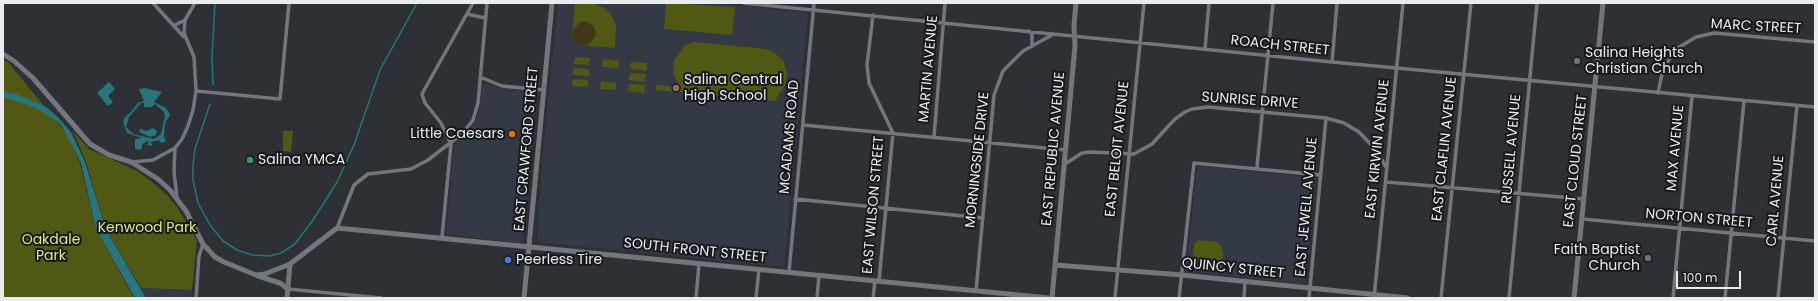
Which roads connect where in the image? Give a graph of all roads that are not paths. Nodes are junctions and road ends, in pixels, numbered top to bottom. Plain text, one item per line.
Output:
1 (152, 3) edge
2 (194, 3) edge
3 (290, 3) edge
4 (473, 3) edge
5 (487, 3) edge
6 (552, 3) edge
7 (743, 3) edge
8 (814, 3) edge
9 (945, 3) edge
10 (1076, 3) edge
11 (1144, 3) edge
12 (1209, 3) edge
13 (1273, 3) edge
14 (1337, 3) edge
15 (1403, 3) edge
16 (1471, 3) edge
17 (1537, 3) edge
18 (1603, 3) edge
19 (758, 4) edge
20 (813, 9) junction
21 (467, 14) junction
22 (872, 15) junction
23 (486, 18) junction
24 (185, 20) junction
25 (943, 22) junction
26 (175, 25) junction
27 (1029, 31) junction
28 (1053, 34) junction
29 (1074, 37) junction
30 (186, 39) junction
31 (1815, 42) edge
32 (1140, 43) junction
33 (1032, 46) junction
34 (1205, 49) junction
35 (3, 54) edge
36 (1267, 55) junction
37 (1332, 62) junction
38 (1397, 67) junction
39 (1464, 74) junction
40 (480, 77) junction
41 (1529, 80) junction
42 (1596, 86) junction
43 (544, 90) junction
44 (196, 91) junction
45 (1658, 93) junction
46 (1692, 96) junction
47 (1744, 100) junction
48 (1797, 105) junction
49 (1815, 107) edge
50 (1262, 112) junction
51 (1326, 118) junction
52 (803, 125) junction
53 (893, 132) junction
54 (934, 137) junction
55 (451, 144) junction
56 (990, 144) junction
57 (175, 148) junction
58 (1066, 150) junction
59 (1129, 155) junction
60 (131, 162) junction
61 (1065, 164) junction
62 (1258, 167) junction
63 (1386, 167) junction
64 (1320, 174) junction
65 (1386, 182) junction
66 (1453, 188) junction
67 (1518, 193) junction
68 (177, 198) junction
69 (795, 199) junction
70 (1584, 199) junction
71 (885, 209) junction
72 (983, 218) junction
73 (1582, 219) junction
74 (337, 228) junction
75 (1680, 228) junction
76 (1731, 232) junction
77 (442, 237) junction
78 (1784, 238) junction
79 (1815, 241) edge
80 (203, 244) junction
81 (529, 247) junction
82 (290, 264) junction
83 (699, 264) junction
84 (1056, 265) junction
85 (759, 270) junction
86 (1117, 271) junction
87 (789, 272) junction
88 (256, 275) junction
89 (819, 275) junction
90 (1182, 275) junction
91 (877, 281) junction
92 (1245, 282) junction
93 (288, 289) junction
94 (1310, 289) junction
95 (976, 291) junction
96 (1374, 296) edge
97 (196, 298) edge
98 (287, 298) edge
99 (381, 298) edge
100 (524, 298) edge
101 (696, 298) edge
102 (756, 298) edge
103 (817, 298) edge
104 (873, 298) edge
105 (1051, 298) edge
106 (1114, 298) edge
107 (1180, 298) edge
108 (1244, 298) edge
109 (1309, 298) edge
110 (1408, 298) edge
111 (1442, 298) edge
112 (1509, 298) edge
113 (1574, 298) edge
114 (1673, 298) edge
115 (1725, 298) edge
116 (1778, 298) edge

1 - 26 street
2 - 24 street
3 - 44 street
4 - 21 street
5 - 23 street
6 - 43 street, EAST CRAWFORD STREET
7 - 19 street, ROACH STREET
8 - 20 street, MCADAMS ROAD
9 - 25 street, MARTIN AVENUE
10 - 29 street, EAST REPUBLIC AVENUE
11 - 32 street, EAST BELOIT AVENUE
12 - 34 street
13 - 36 street
14 - 37 street
15 - 38 street, EAST KIRWIN AVENUE
16 - 39 street, EAST CLAFLIN AVENUE
17 - 41 street, RUSSELL AVENUE
18 - 42 street, EAST CLOUD STREET
19 - 20 street, ROACH STREET
20 - 22 street, ROACH STREET
20 - 52 street, MCADAMS ROAD
21 - 23 street
21 - 55 street
22 - 25 street, ROACH STREET
22 - 53 street, EAST WILSON STREET
23 - 40 street
24 - 26 street
24 - 30 street
25 - 27 street, ROACH STREET
25 - 54 street, MARTIN AVENUE
26 - 30 street
27 - 28 street, ROACH STREET
27 - 33 street
28 - 29 street, ROACH STREET
28 - 33 street, MORNINGSIDE DRIVE
29 - 32 street, ROACH STREET
29 - 58 street, EAST REPUBLIC AVENUE
30 - 44 street
31 - 45 street, MARC STREET
32 - 34 street, ROACH STREET
32 - 59 street, EAST BELOIT AVENUE
33 - 56 street, MORNINGSIDE DRIVE
34 - 36 street, ROACH STREET
35 - 60 street
36 - 37 street, ROACH STREET
36 - 50 street
37 - 38 street, ROACH STREET
38 - 39 street, ROACH STREET
38 - 63 street, EAST KIRWIN AVENUE
39 - 41 street, ROACH STREET
39 - 66 street, EAST CLAFLIN AVENUE
40 - 43 street
40 - 55 street
41 - 42 street, ROACH STREET
41 - 67 street, RUSSELL AVENUE
42 - 45 street, ROACH STREET
42 - 70 street, EAST CLOUD STREET
43 - 81 street, EAST CRAWFORD STREET
44 - 57 street
45 - 46 street, ROACH STREET
46 - 47 street, ROACH STREET
46 - 75 street, MAX AVENUE
47 - 48 street, ROACH STREET
47 - 76 street
48 - 49 street, ROACH STREET
48 - 78 street, CARL AVENUE
50 - 51 street, SUNRISE DRIVE
50 - 59 street, SUNRISE DRIVE
50 - 62 street
51 - 63 street, SUNRISE DRIVE
51 - 64 street, EAST JEWELL AVENUE
52 - 53 street
52 - 69 street, MCADAMS ROAD
53 - 54 street
53 - 71 street, EAST WILSON STREET
54 - 56 street
55 - 74 street
55 - 77 street
56 - 58 street
56 - 72 street, MORNINGSIDE DRIVE
57 - 60 street
57 - 68 street
58 - 61 street, EAST REPUBLIC AVENUE
59 - 61 street, SUNRISE DRIVE
59 - 86 street, EAST BELOIT AVENUE
60 - 68 street
61 - 84 street, EAST REPUBLIC AVENUE
62 - 64 street
62 - 90 street
63 - 65 street, EAST KIRWIN AVENUE
64 - 94 street, EAST JEWELL AVENUE
65 - 66 street
65 - 96 street, EAST KIRWIN AVENUE
66 - 67 street
66 - 111 street, EAST CLAFLIN AVENUE
67 - 70 street
67 - 112 street, RUSSELL AVENUE
68 - 80 street
69 - 71 street
69 - 87 street, MCADAMS ROAD
70 - 73 street, EAST CLOUD STREET
71 - 72 street
71 - 91 street, EAST WILSON STREET
72 - 95 street, MORNINGSIDE DRIVE
73 - 75 street, NORTON STREET
73 - 113 street, EAST CLOUD STREET
74 - 77 street, SOUTH FRONT STREET
74 - 82 street
75 - 76 street, NORTON STREET
75 - 114 street, MAX AVENUE
76 - 78 street, NORTON STREET
76 - 115 street
77 - 81 street, SOUTH FRONT STREET
78 - 79 street, NORTON STREET
78 - 116 street, CARL AVENUE
80 - 88 street
80 - 97 street
81 - 83 street, SOUTH FRONT STREET
81 - 100 street, EAST CRAWFORD STREET
82 - 88 street
82 - 93 street
83 - 85 street, SOUTH FRONT STREET
83 - 101 street
84 - 86 street, QUINCY STREET
84 - 105 street, EAST REPUBLIC AVENUE
85 - 87 street, SOUTH FRONT STREET
85 - 102 street
86 - 90 street, QUINCY STREET
86 - 106 street, EAST BELOIT AVENUE
87 - 89 street, SOUTH FRONT STREET
88 - 93 street
89 - 91 street, SOUTH FRONT STREET
89 - 103 street
90 - 92 street, QUINCY STREET
90 - 107 street
91 - 95 street, SOUTH FRONT STREET
91 - 104 street, EAST WILSON STREET
92 - 94 street, QUINCY STREET
92 - 108 street
93 - 98 street
93 - 99 street
94 - 96 street, QUINCY STREET
94 - 109 street, EAST JEWELL AVENUE
95 - 105 street, SOUTH FRONT STREET
96 - 110 street, QUINCY STREET

